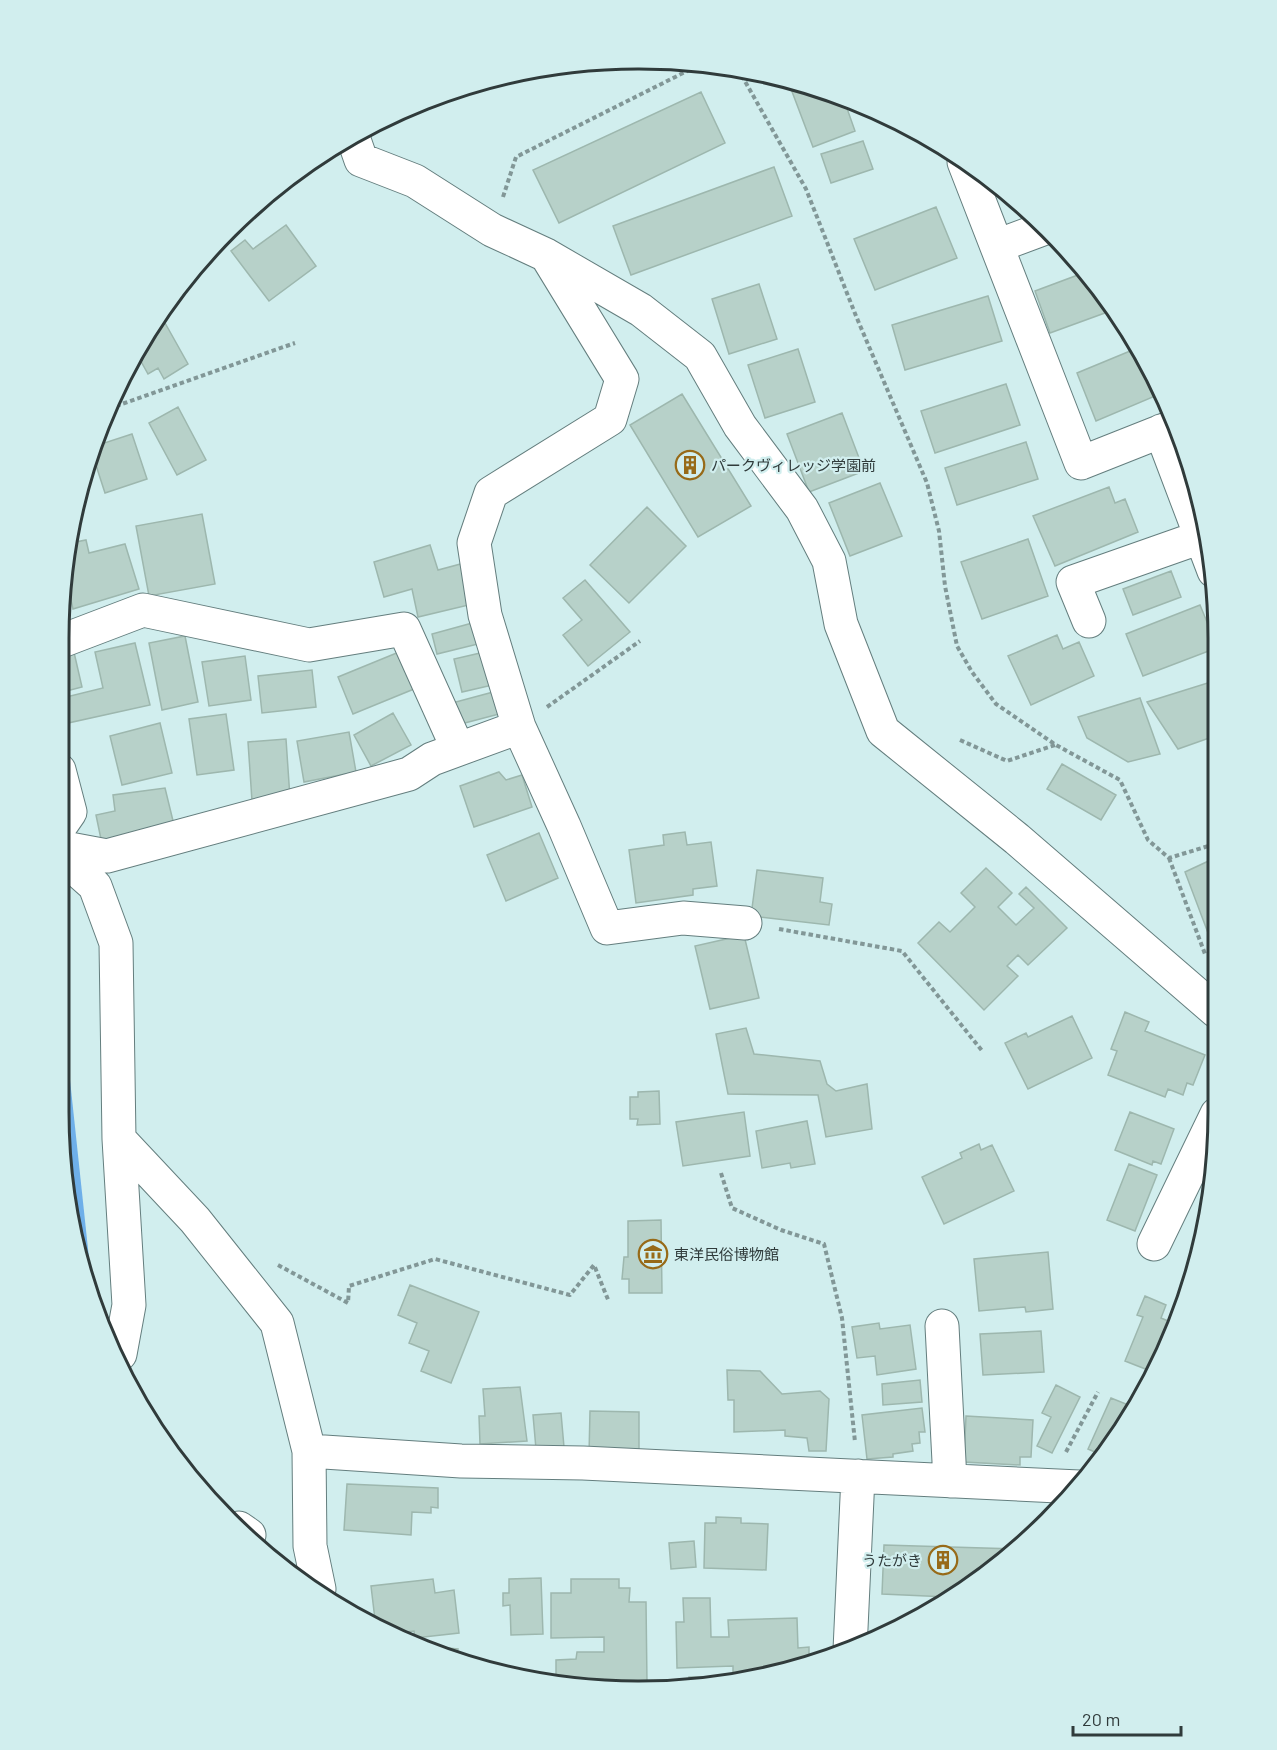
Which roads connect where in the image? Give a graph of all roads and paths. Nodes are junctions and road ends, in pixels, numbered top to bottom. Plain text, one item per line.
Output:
1 (688, 71) edge
2 (744, 79) edge
3 (357, 148) edge
4 (969, 175) edge
5 (492, 230) junction
6 (1036, 231) edge
7 (997, 246) junction
8 (546, 255) junction
9 (295, 343) dead end
10 (120, 405) edge
11 (1168, 428) edge
12 (1173, 443) edge
13 (1194, 512) edge
14 (1199, 538) edge
15 (1089, 621) dead end
16 (69, 638) edge
17 (640, 641) dead end
18 (519, 728) junction
19 (960, 740) dead end
20 (1056, 745) junction
21 (458, 749) junction
22 (1208, 846) edge
23 (69, 849) edge
24 (1169, 858) junction
25 (69, 864) edge
26 (745, 923) joint
27 (1205, 956) dead end
28 (1208, 1004) edge
29 (982, 1052) dead end
30 (1207, 1134) edge
31 (119, 1139) junction
32 (721, 1173) dead end
33 (1154, 1244) dead end
34 (270, 1261) dead end
35 (609, 1302) dead end
36 (942, 1326) dead end
37 (121, 1348) edge
38 (1098, 1392) dead end
39 (309, 1451) junction
40 (858, 1476) junction
41 (950, 1481) junction
42 (1064, 1487) edge
43 (317, 1582) edge
44 (850, 1640) edge

1 - 5 path
2 - 20 path
3 - 5 street
4 - 7 street
5 - 8 street
6 - 7 street
7 - 11 street
8 - 18 street
8 - 28 street
9 - 10 path
12 - 13 street
14 - 15 street
16 - 21 street
17 - 18 path
18 - 21 street
18 - 26 street
19 - 20 path
20 - 24 path
21 - 23 street
22 - 24 path
24 - 27 path
25 - 31 street
26 - 29 path
30 - 33 street
31 - 37 street
31 - 39 street
32 - 40 path
34 - 35 path
36 - 41 street
38 - 42 path
39 - 40 street
39 - 43 street
40 - 41 street
40 - 44 street
41 - 42 street

